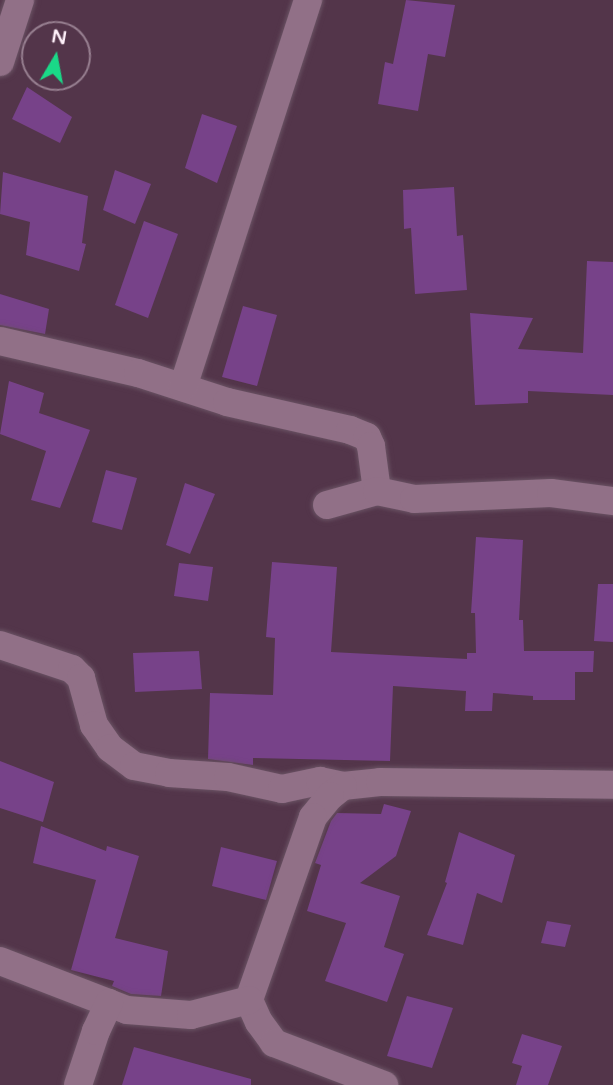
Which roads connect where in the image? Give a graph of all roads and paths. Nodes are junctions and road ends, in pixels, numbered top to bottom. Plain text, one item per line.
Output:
1 (20, 0) edge
2 (308, 0) edge
3 (4, 32) edge
4 (0, 62) edge
5 (0, 341) edge
6 (183, 387) junction
7 (377, 491) junction
8 (613, 501) edge
9 (327, 505) dead end
10 (0, 645) edge
11 (613, 785) edge
12 (343, 786) junction
13 (282, 789) junction
14 (309, 828) junction
15 (0, 961) edge
16 (249, 1000) junction
17 (109, 1003) junction
18 (78, 1085) edge
19 (384, 1085) edge

1 - 3 street
2 - 6 street
3 - 4 street
5 - 6 street
6 - 7 street
7 - 8 street
7 - 9 street
10 - 13 street
11 - 12 street
12 - 13 street
12 - 14 street
13 - 14 street
14 - 16 street
15 - 17 street
16 - 17 street
16 - 19 street
17 - 18 street

